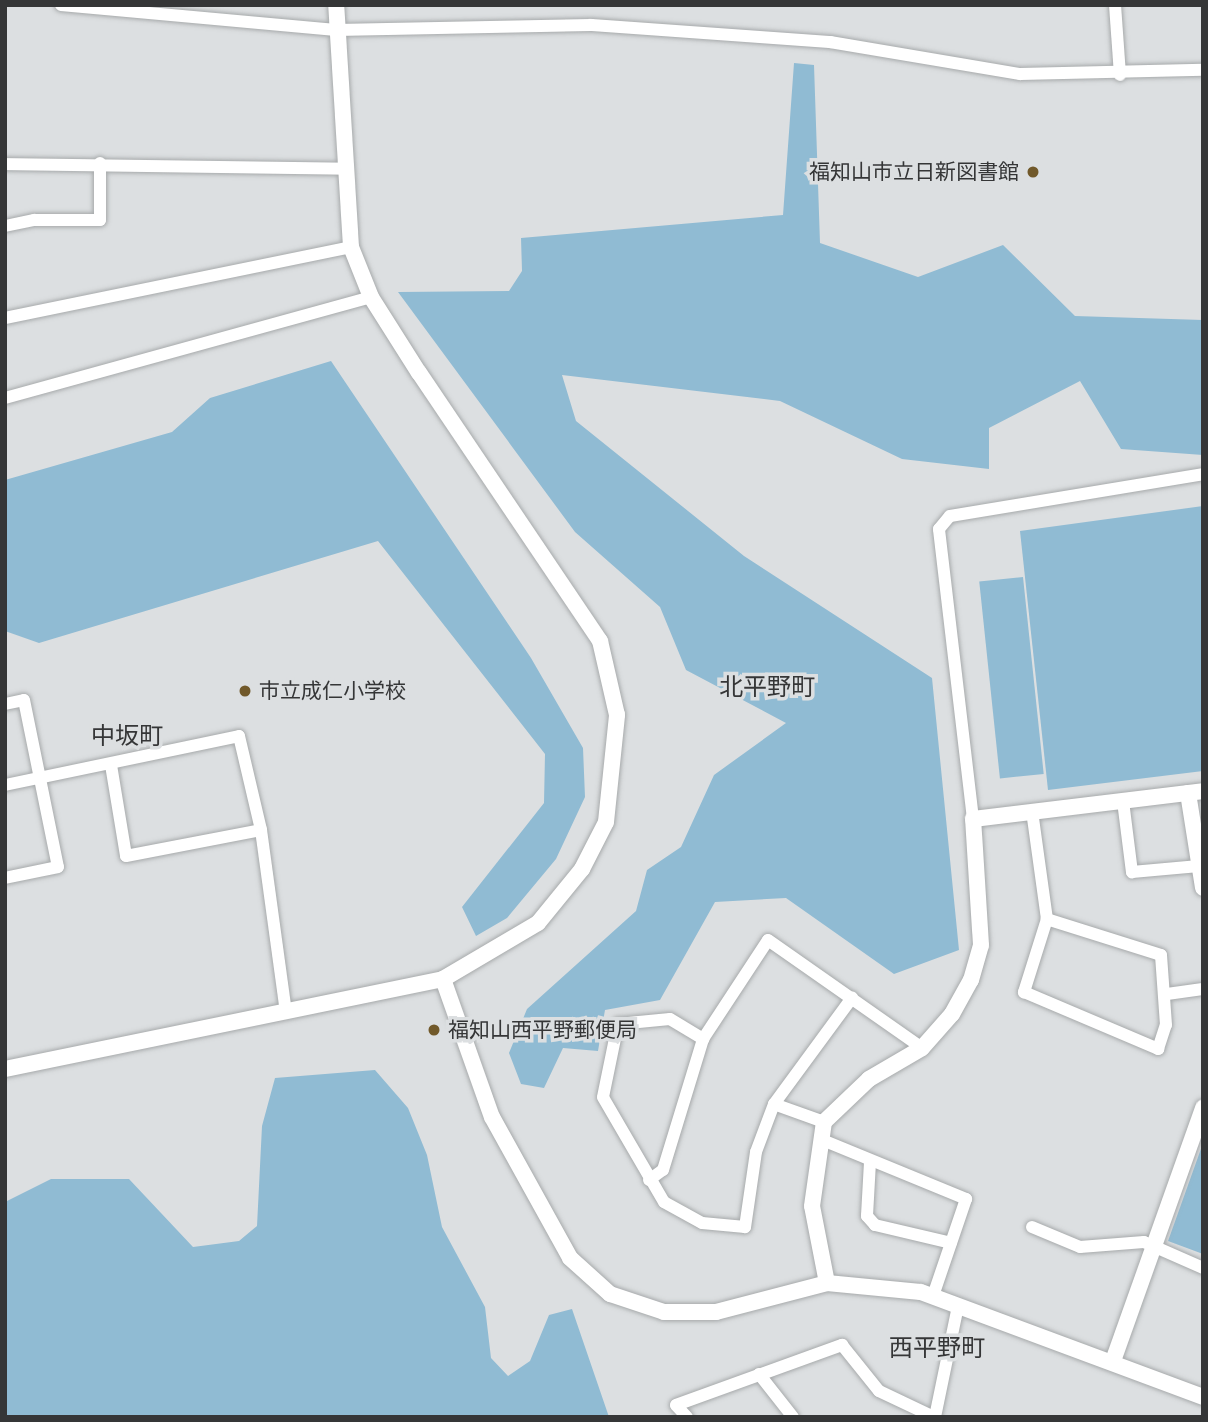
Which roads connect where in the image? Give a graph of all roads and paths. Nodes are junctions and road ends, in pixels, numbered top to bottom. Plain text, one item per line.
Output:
1 (61, 5) edge
2 (336, 5) edge
3 (1115, 5) edge
4 (336, 30) junction
5 (1203, 70) edge
6 (1120, 75) junction
7 (100, 163) junction
8 (5, 164) edge
9 (343, 169) junction
10 (5, 226) edge
11 (351, 247) junction
12 (372, 297) junction
13 (5, 318) edge
14 (5, 398) edge
15 (1203, 474) edge
16 (5, 704) edge
17 (111, 765) junction
18 (41, 778) junction
19 (5, 785) edge
20 (1195, 792) edge
21 (1123, 801) junction
22 (1032, 811) junction
23 (973, 820) junction
24 (261, 830) junction
25 (1199, 866) junction
26 (5, 878) edge
27 (1203, 888) edge
28 (1046, 919) junction
29 (443, 979) junction
30 (1203, 989) edge
31 (1167, 994) junction
32 (852, 998) junction
33 (286, 1012) junction
34 (703, 1039) junction
35 (922, 1048) junction
36 (5, 1069) edge
37 (774, 1104) junction
38 (1203, 1108) edge
39 (824, 1122) junction
40 (820, 1139) junction
41 (870, 1162) junction
42 (649, 1180) junction
43 (1032, 1227) dead end
44 (951, 1243) junction
45 (1156, 1250) junction
46 (1203, 1268) edge
47 (827, 1283) junction
48 (933, 1296) junction
49 (958, 1306) junction
50 (1113, 1361) junction
51 (759, 1374) junction
52 (1203, 1397) edge
53 (687, 1417) edge
54 (793, 1417) edge
55 (935, 1417) edge

1 - 4 street
2 - 4 street
3 - 6 street
4 - 6 street
4 - 9 street
5 - 6 street
7 - 8 street
7 - 9 street
7 - 10 street
9 - 11 street
11 - 12 street
11 - 13 street
12 - 14 street
12 - 29 street
15 - 23 street
16 - 18 street
17 - 18 street
17 - 24 street
17 - 24 street
18 - 19 street
18 - 26 street
20 - 21 street
20 - 25 street
21 - 22 street
21 - 25 street
22 - 23 street
22 - 28 street
23 - 35 street
24 - 33 street
25 - 27 street
28 - 31 street
28 - 31 street
29 - 33 street
29 - 47 street
30 - 31 street
32 - 34 street
32 - 35 street
32 - 37 street
33 - 36 street
34 - 42 street
34 - 42 street
35 - 39 street
37 - 39 street
37 - 42 street
38 - 45 street
39 - 40 street
40 - 41 street
40 - 47 street
41 - 44 street
41 - 44 street
43 - 45 street
44 - 48 street
45 - 46 street
45 - 50 street
47 - 48 street
48 - 49 street
49 - 50 street
49 - 55 street
50 - 52 street
51 - 53 street
51 - 54 street
51 - 55 street

